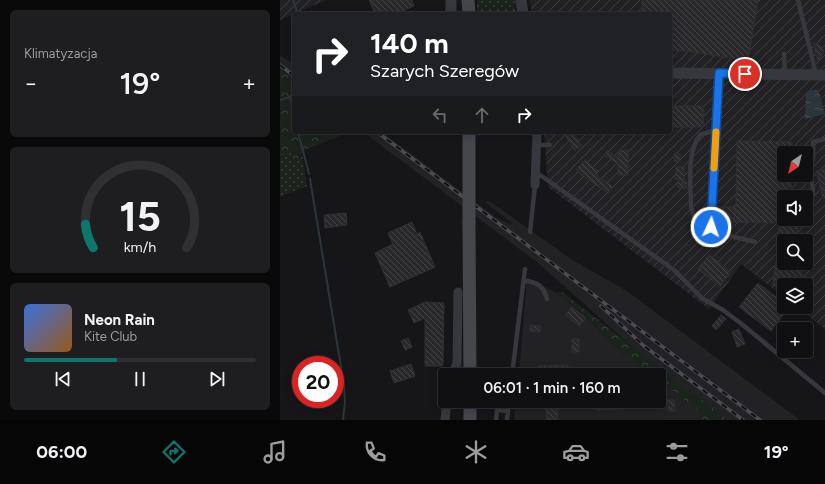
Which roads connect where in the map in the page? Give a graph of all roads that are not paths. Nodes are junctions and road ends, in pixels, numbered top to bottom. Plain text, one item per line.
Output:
1 (450, 0) edge
2 (468, 0) edge
3 (521, 0) edge
4 (798, 0) edge
5 (450, 12) edge
6 (468, 12) edge
7 (523, 12) edge
8 (784, 54) dead end
9 (672, 73) edge
10 (719, 73) junction
11 (785, 74) junction
12 (821, 75) edge
13 (716, 130) junction
14 (469, 134) edge
15 (537, 134) edge
16 (825, 139) edge
17 (537, 145) junction
18 (550, 145) dead end
19 (536, 172) junction
20 (535, 185) joint
21 (813, 190) edge
22 (711, 227) junction
23 (530, 232) dead end
24 (755, 242) dead end
25 (525, 269) dead end
26 (524, 281) junction
27 (458, 292) dead end
28 (547, 299) dead end
29 (455, 368) edge
30 (470, 368) edge
31 (513, 368) edge
32 (825, 393) edge
33 (446, 408) edge
34 (470, 408) edge
35 (508, 408) edge
36 (508, 411) junction
37 (445, 420) edge
38 (470, 420) edge
39 (496, 420) edge
40 (507, 420) edge

1 - 5 street
2 - 6 main road
3 - 7 street
4 - 12 lane
8 - 11 lane
9 - 10 street
10 - 11 street
10 - 13 lane
11 - 12 street
13 - 22 lane
13 - 22 lane
14 - 30 main road, bridge
15 - 17 street
16 - 21 lane
17 - 18 lane
17 - 19 street
19 - 20 street
19 - 32 lane
20 - 23 lane
22 - 24 lane
25 - 26 lane
26 - 28 lane
26 - 31 lane
27 - 29 street
33 - 37 street
34 - 38 main road
35 - 36 lane
36 - 39 lane
36 - 40 lane

